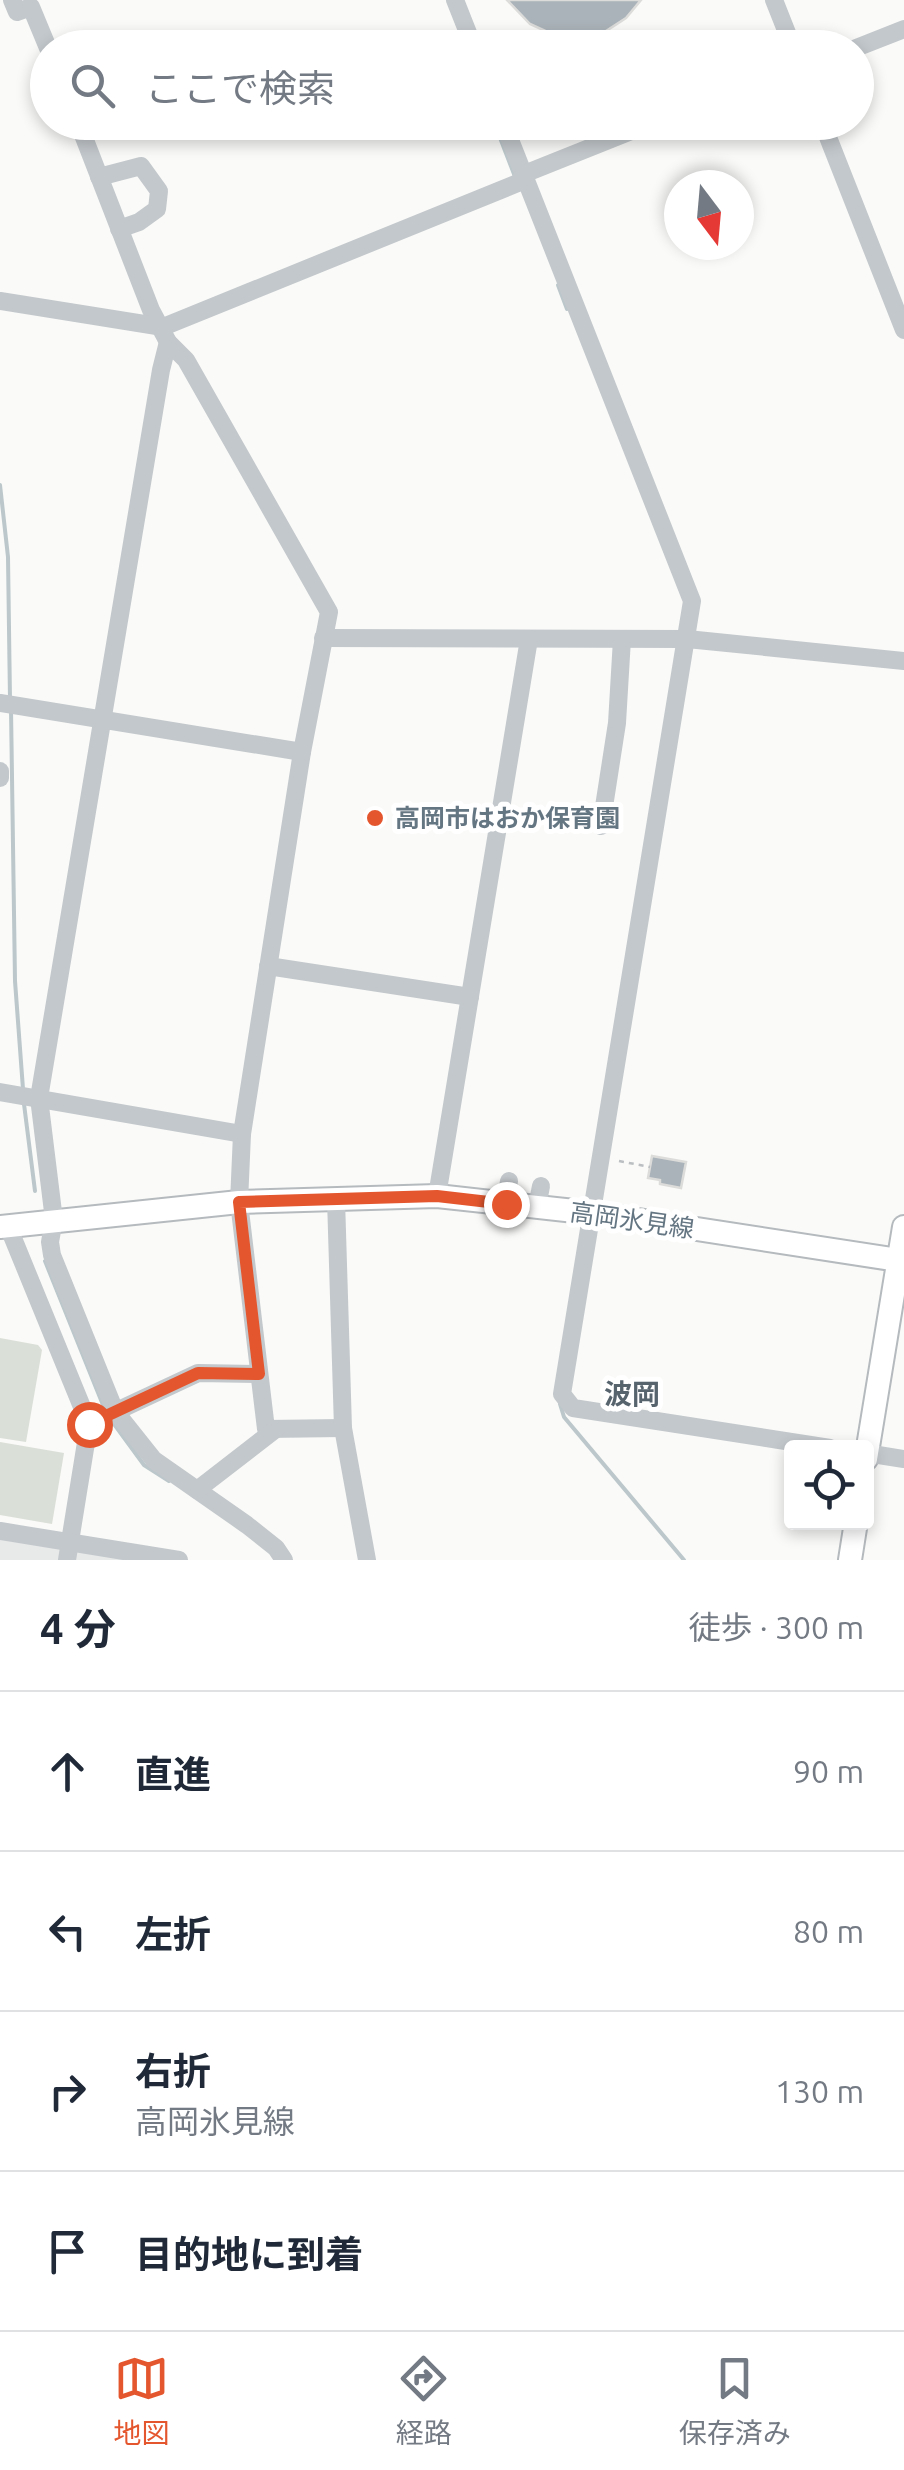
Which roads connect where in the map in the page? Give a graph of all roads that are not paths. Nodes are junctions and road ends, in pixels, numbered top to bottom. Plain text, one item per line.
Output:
1 (12, 0) edge
2 (455, 0) edge
3 (774, 0) edge
4 (40, 4) edge
5 (904, 29) edge
6 (45, 30) edge
7 (467, 30) edge
8 (786, 30) edge
9 (874, 41) edge
10 (85, 140) edge
11 (506, 140) edge
12 (612, 140) edge
13 (829, 140) edge
14 (100, 177) junction
15 (514, 182) junction
16 (120, 229) junction
17 (0, 301) edge
18 (904, 330) edge
19 (166, 334) junction
20 (323, 638) junction
21 (529, 639) junction
22 (679, 639) junction
23 (622, 640) junction
24 (904, 661) edge
25 (5, 704) edge
26 (104, 720) junction
27 (302, 752) junction
28 (602, 826) dead end
29 (268, 966) junction
30 (470, 997) junction
31 (20, 1095) edge
32 (242, 1134) junction
33 (437, 1196) junction
34 (336, 1198) junction
35 (239, 1202) junction
36 (593, 1213) junction
37 (54, 1220) junction
38 (4, 1227) edge
39 (904, 1228) edge
40 (901, 1260) edge
41 (259, 1374) junction
42 (115, 1411) junction
43 (89, 1424) junction
44 (343, 1428) junction
45 (276, 1429) junction
46 (870, 1440) edge
47 (784, 1441) edge
48 (874, 1456) edge
49 (904, 1459) edge
50 (197, 1490) junction
51 (855, 1530) edge
52 (0, 1531) edge
53 (69, 1551) edge
54 (179, 1560) edge
55 (284, 1560) edge
56 (367, 1560) edge
57 (850, 1560) edge

1 - 4 street
2 - 7 street
3 - 8 street
4 - 6 street
5 - 9 street
10 - 14 street
11 - 15 street
12 - 15 street
13 - 18 street
14 - 16 street
14 - 16 street
15 - 19 street
15 - 22 street
16 - 19 street
17 - 19 street
19 - 20 street
19 - 26 street
20 - 21 street
20 - 27 street
21 - 23 street
21 - 30 street
22 - 23 street
22 - 24 street
22 - 36 street
23 - 28 street
25 - 26 street
26 - 27 street
26 - 31 street
27 - 29 street
29 - 30 street
29 - 32 street
30 - 33 street
31 - 32 street
31 - 37 street
32 - 35 street
33 - 34 main road, 高岡氷見線
33 - 36 main road, 高岡氷見線
34 - 35 main road, 高岡氷見線
34 - 44 street
35 - 37 main road, 高岡氷見線
35 - 41 street
36 - 40 main road, 高岡氷見線
36 - 47 street
37 - 38 main road, 高岡氷見線
37 - 42 street
38 - 43 street
39 - 40 main road
40 - 46 main road
41 - 42 street
41 - 45 street
42 - 43 street
42 - 50 street
43 - 53 street
44 - 45 street
44 - 56 street
45 - 50 street
48 - 49 street
50 - 55 street
51 - 57 main road
52 - 53 street
53 - 54 street

